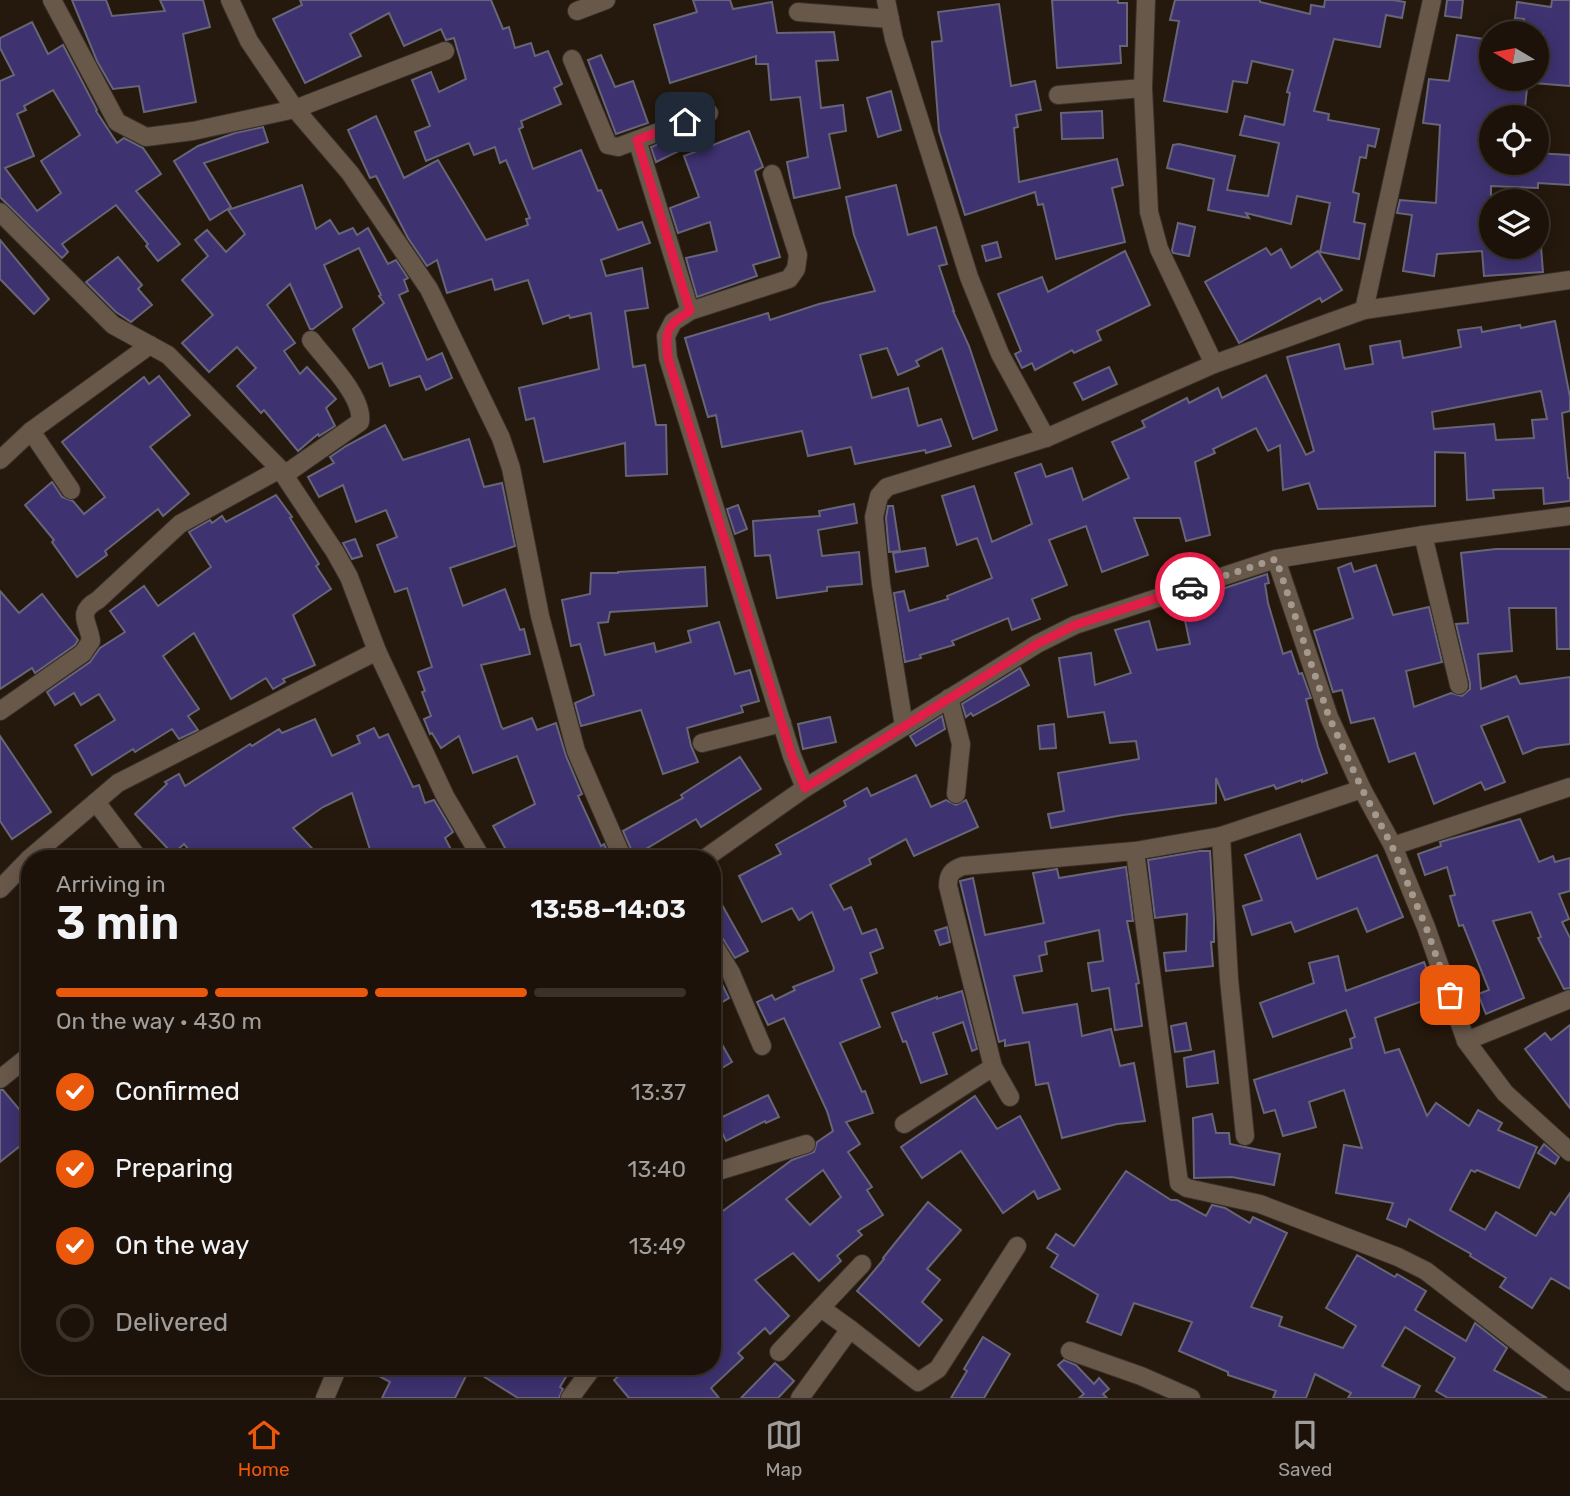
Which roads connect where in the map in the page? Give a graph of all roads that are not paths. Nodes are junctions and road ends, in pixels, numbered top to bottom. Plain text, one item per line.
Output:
1 (52, 0) edge
2 (230, 0) edge
3 (606, 0) edge
4 (886, 0) edge
5 (1146, 0) edge
6 (1433, 0) edge
7 (577, 11) dead end
8 (798, 12) dead end
9 (890, 19) junction
10 (445, 51) dead end
11 (572, 59) dead end
12 (1143, 88) junction
13 (1058, 95) dead end
14 (295, 109) junction
15 (709, 113) dead end
16 (637, 140) junction
17 (772, 174) dead end
18 (0, 212) edge
19 (1570, 280) edge
20 (1364, 310) junction
21 (690, 311) junction
22 (311, 340) dead end
23 (150, 345) junction
24 (1214, 364) junction
25 (31, 431) junction
26 (1046, 438) junction
27 (0, 460) edge
28 (282, 472) junction
29 (71, 490) dead end
30 (1570, 516) edge
31 (1423, 535) junction
32 (1276, 559) junction
33 (377, 651) junction
34 (1459, 685) dead end
35 (948, 698) junction
36 (0, 711) edge
37 (782, 723) junction
38 (904, 726) junction
39 (702, 743) dead end
40 (1570, 787) edge
41 (805, 788) junction
42 (1362, 789) junction
43 (956, 794) dead end
44 (96, 802) junction
45 (1221, 836) junction
46 (1392, 846) junction
47 (39, 850) edge
48 (132, 850) edge
49 (477, 850) edge
50 (619, 850) edge
51 (717, 850) edge
52 (1135, 851) junction
53 (21, 867) edge
54 (0, 889) edge
55 (721, 957) edge
56 (1570, 999) edge
57 (1466, 1041) junction
58 (762, 1046) dead end
59 (21, 1062) edge
60 (993, 1067) junction
61 (0, 1079) edge
62 (1010, 1097) dead end
63 (904, 1124) dead end
64 (1245, 1136) dead end
65 (806, 1144) dead end
66 (1570, 1152) edge
67 (721, 1170) edge
68 (1017, 1246) dead end
69 (862, 1264) dead end
70 (821, 1308) junction
71 (850, 1329) junction
72 (1070, 1350) dead end
73 (779, 1352) dead end
74 (335, 1375) edge
75 (587, 1375) edge
76 (1570, 1382) edge
77 (326, 1398) edge
78 (570, 1398) edge
79 (800, 1398) edge
80 (1191, 1398) edge

1 - 14 street
2 - 14 street
3 - 7 street
4 - 9 street
5 - 12 street
6 - 20 street
8 - 9 street
9 - 26 street
10 - 14 street
11 - 16 street
12 - 13 street
12 - 24 street
14 - 50 street
15 - 16 street
16 - 21 street
17 - 21 street
18 - 23 street
19 - 20 street
20 - 24 street
21 - 37 street
22 - 28 street
23 - 25 street
23 - 28 street
24 - 26 street
25 - 27 street
25 - 29 street
26 - 38 street
28 - 33 street
28 - 36 street
30 - 31 street
31 - 32 street
31 - 34 street
32 - 35 street
32 - 42 street
33 - 44 street
33 - 49 street
35 - 38 street
35 - 43 street
37 - 39 street
37 - 41 street
38 - 41 street
40 - 46 street
41 - 51 street
42 - 45 street
42 - 46 street
44 - 47 street
44 - 48 street
45 - 52 street
45 - 64 street
46 - 57 street
52 - 60 street
52 - 76 street
53 - 54 street
55 - 58 street
56 - 57 street
57 - 66 street
59 - 61 street
60 - 62 street
60 - 63 street
65 - 67 street
68 - 71 street
69 - 70 street
70 - 71 street
70 - 73 street
71 - 79 street
72 - 80 street
74 - 77 street
75 - 78 street

